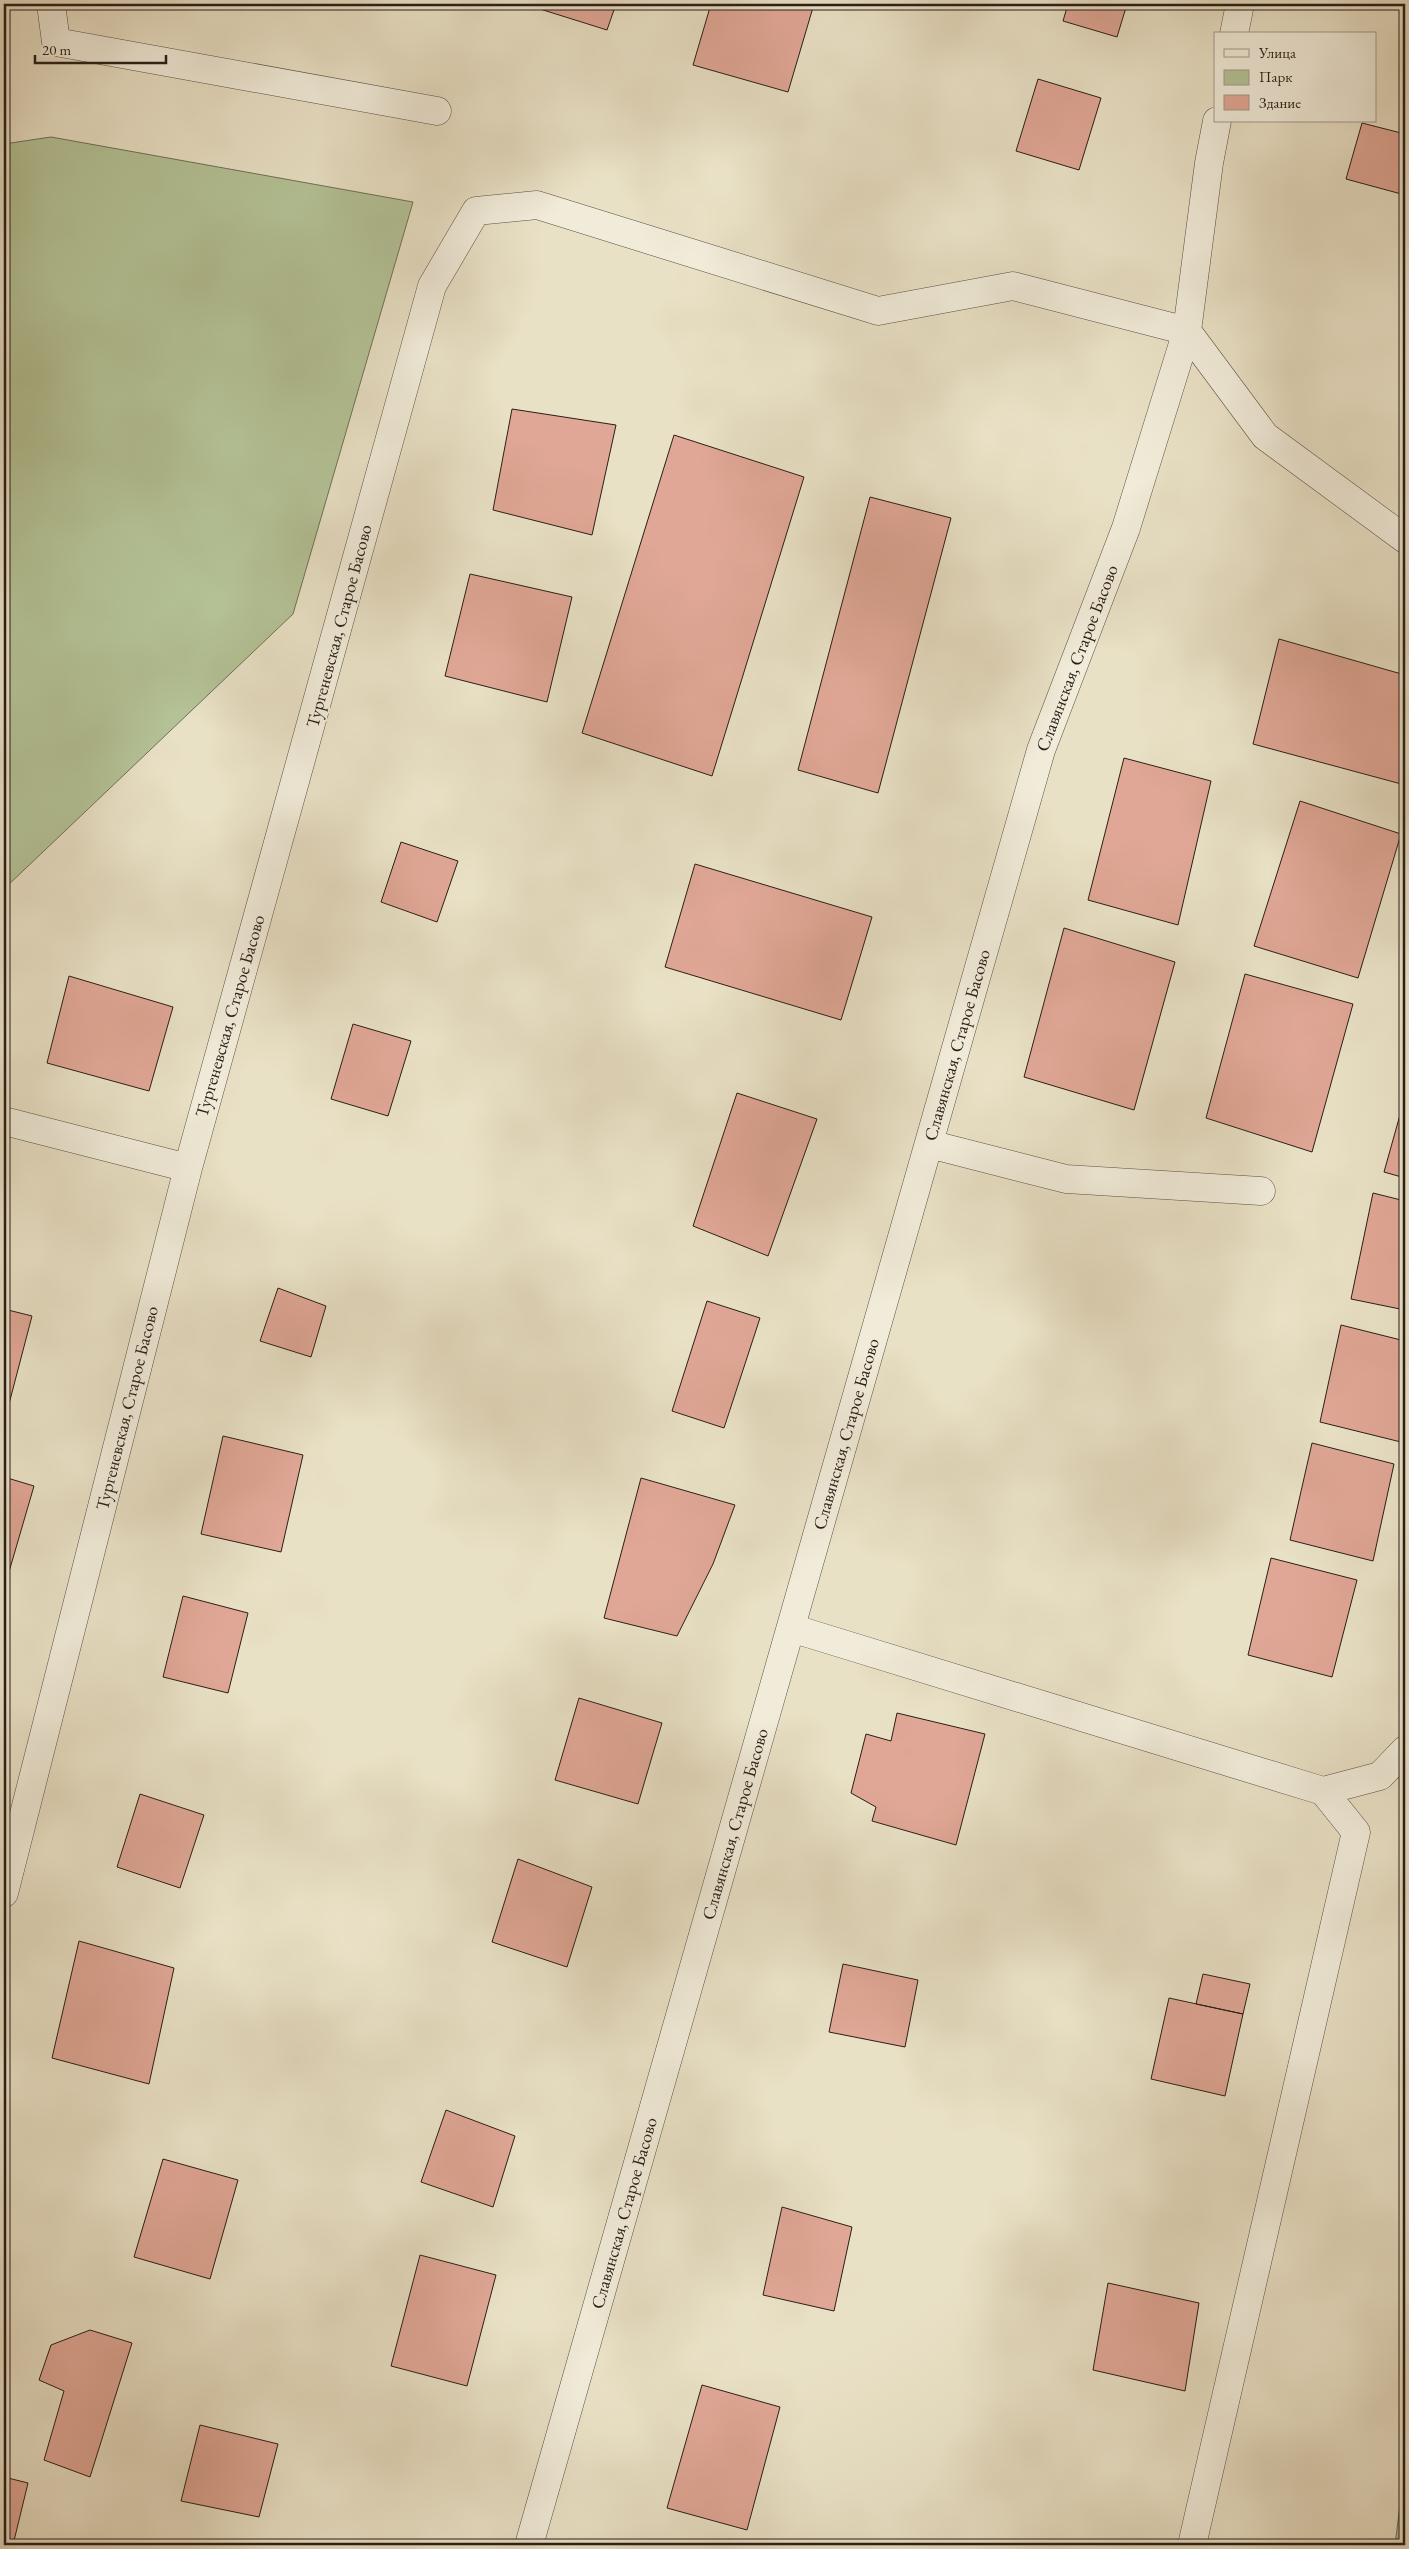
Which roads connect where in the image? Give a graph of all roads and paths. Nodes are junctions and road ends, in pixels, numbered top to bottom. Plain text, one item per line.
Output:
1 (51, 4) edge
2 (1240, 4) edge
3 (1234, 32) edge
4 (437, 111) dead end
5 (1217, 122) edge
6 (1187, 331) junction
7 (1405, 539) edge
8 (4, 1121) edge
9 (929, 1144) junction
10 (188, 1168) junction
11 (1261, 1191) dead end
12 (791, 1628) junction
13 (1405, 1750) edge
14 (1323, 1791) junction
15 (4, 1893) edge
16 (530, 2545) edge
17 (1192, 2545) edge

1 - 4 street
2 - 3 street
5 - 6 street, Славянская, Старое Басово
6 - 7 street
6 - 9 street, Славянская, Старое Басово
6 - 10 street, Тургеневская, Старое Басово
8 - 10 street
9 - 11 street
9 - 12 street, Славянская, Старое Басово
10 - 15 street, Тургеневская, Старое Басово
12 - 14 street
12 - 16 street, Славянская, Старое Басово
13 - 14 street
14 - 17 street

